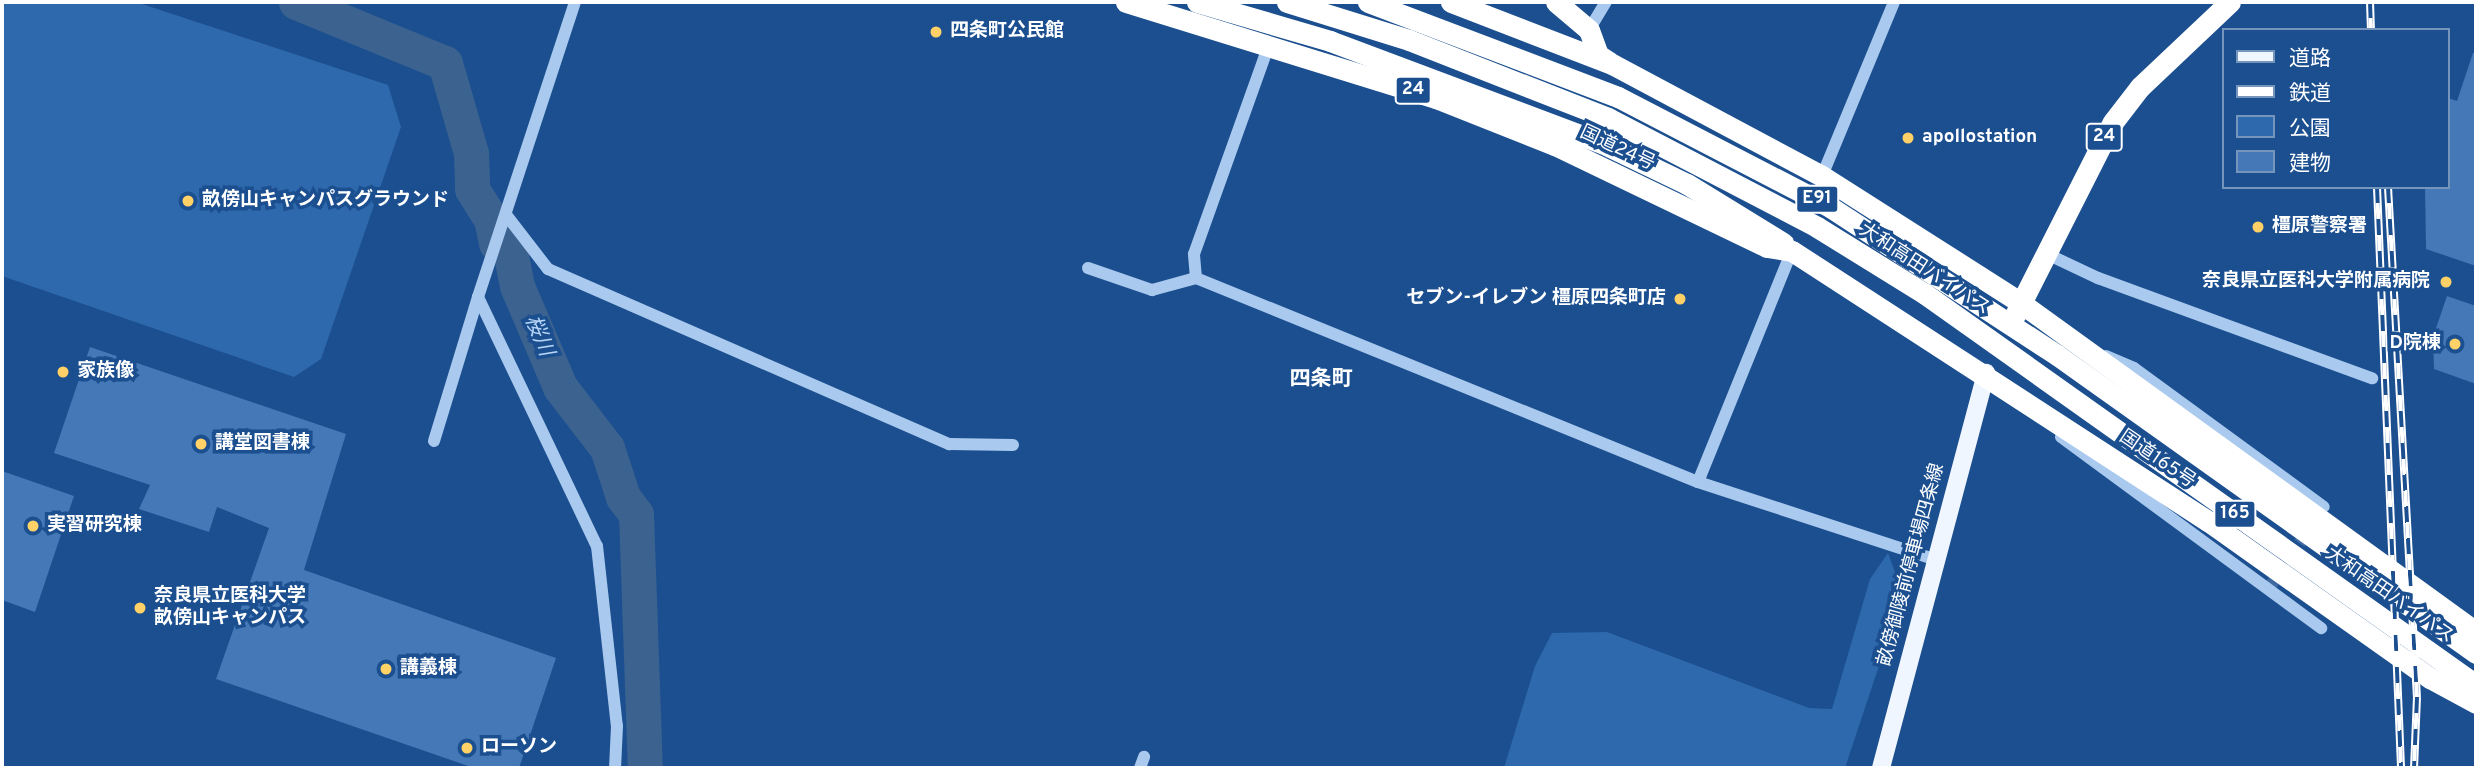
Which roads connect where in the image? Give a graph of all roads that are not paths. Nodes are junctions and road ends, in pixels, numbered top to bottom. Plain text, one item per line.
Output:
1 (575, 2) edge
2 (1126, 2) edge
3 (1197, 2) edge
4 (1286, 2) edge
5 (1368, 2) edge
6 (1451, 2) edge
7 (1556, 2) edge
8 (1606, 2) edge
9 (1894, 2) edge
10 (2230, 2) edge
11 (1589, 30) junction
12 (1269, 44) junction
13 (1612, 64) junction
14 (1822, 176) junction
15 (507, 216) junction
16 (1792, 251) junction
17 (2045, 253) junction
18 (1088, 268) dead end
19 (1196, 278) junction
20 (478, 298) junction
21 (2021, 303) junction
22 (2005, 319) joint
23 (1993, 343) joint
24 (2080, 345) junction
25 (1986, 373) junction
26 (2372, 378) dead end
27 (433, 442) dead end
28 (1013, 445) dead end
29 (1698, 482) junction
30 (2324, 507) dead end
31 (1933, 559) junction
32 (2459, 608) dead end
33 (2476, 620) edge
34 (2321, 628) dead end
35 (2476, 632) edge
36 (2476, 653) edge
37 (2476, 685) edge
38 (2476, 702) edge
39 (615, 768) edge
40 (1881, 768) edge

1 - 15 street
2 - 12 highway, 国道24号 / 24
3 - 16 highway
4 - 12 highway
4 - 23 highway, 大和高田バイパス / E91
5 - 22 highway, 大和高田バイパス / E91
6 - 13 highway
7 - 11 highway
8 - 11 street
9 - 14 street
10 - 17 highway, 24
11 - 13 highway
12 - 16 highway, 国道24号 / 24
12 - 19 street
13 - 14 highway
14 - 16 highway
14 - 21 highway
15 - 20 street
15 - 28 street
16 - 25 highway, 国道24号 / 24
16 - 29 street
17 - 21 highway, 24
17 - 26 street
18 - 19 street
19 - 29 street
20 - 27 street
20 - 39 street
21 - 24 highway, 165
21 - 25 highway, 24
22 - 36 highway, 大和高田バイパス / 165
23 - 37 highway, 大和高田バイパス / 165
24 - 30 street
24 - 35 highway, 165
25 - 31 main road, 畝傍御陵前停車場四条線
25 - 34 street
25 - 38 highway, 国道165号 / 165
29 - 31 street
31 - 40 main road, 畝傍御陵前停車場四条線
32 - 33 street

